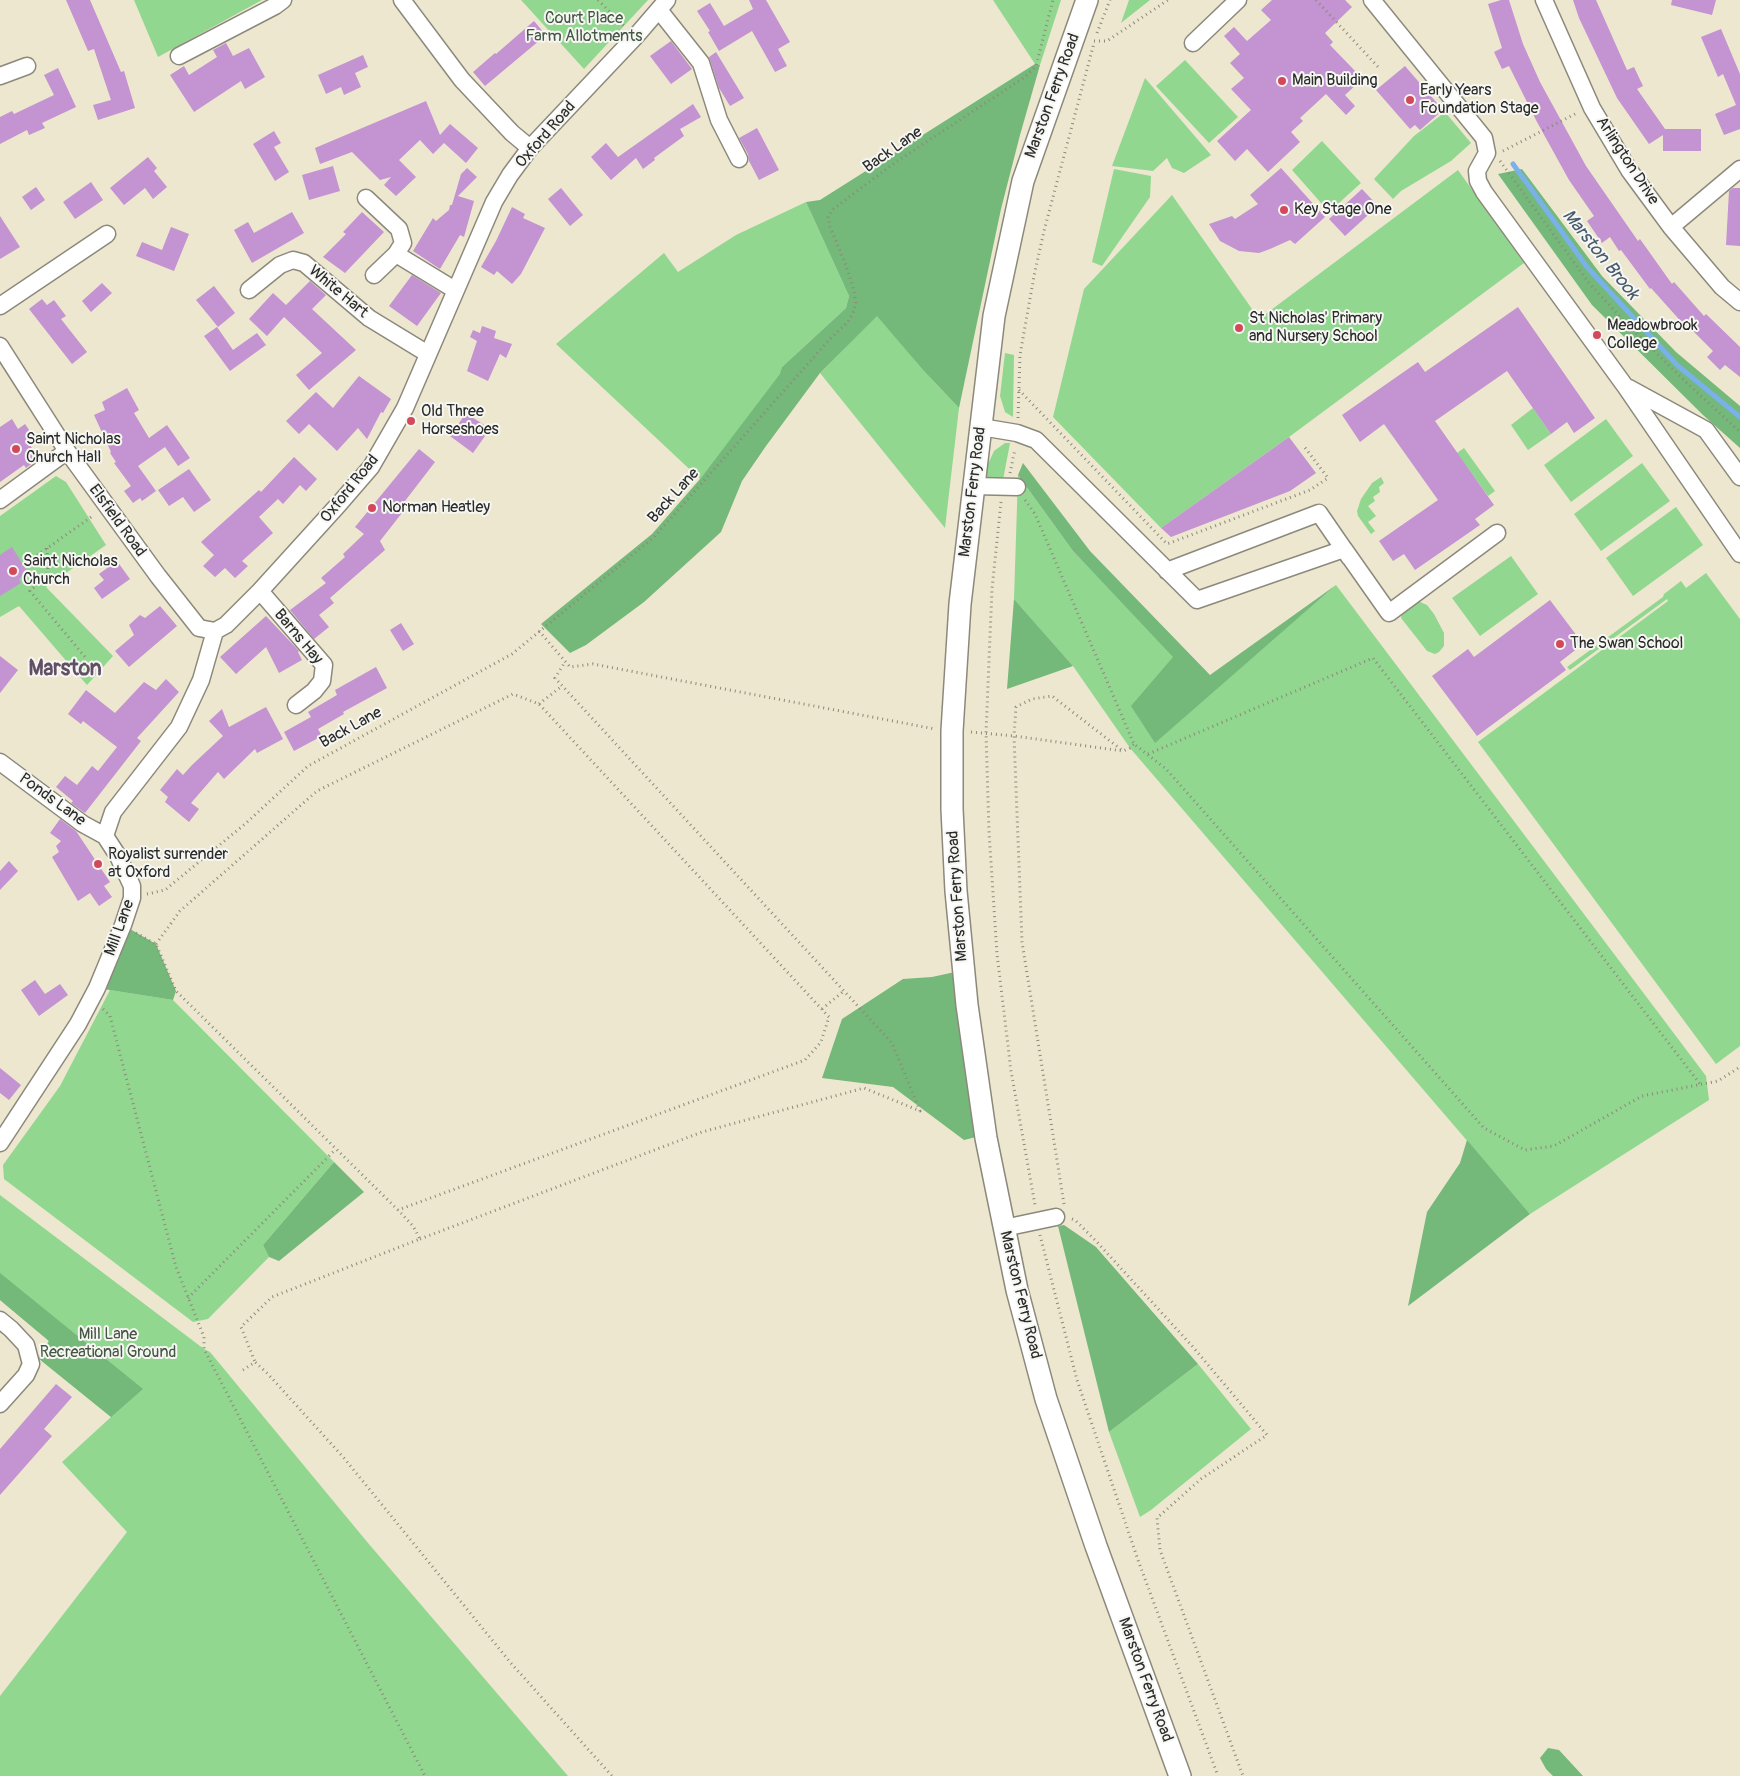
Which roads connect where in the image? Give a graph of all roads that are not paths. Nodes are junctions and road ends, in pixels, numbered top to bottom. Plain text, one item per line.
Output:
1 (283, 0) edge
2 (402, 0) edge
3 (1087, 0) edge
4 (1238, 0) edge
5 (1372, 0) edge
6 (1544, 0) edge
7 (663, 5) edge
8 (1193, 43) dead end
9 (179, 56) dead end
10 (27, 66) dead end
11 (0, 76) edge
12 (530, 148) junction
13 (739, 159) dead end
14 (1740, 169) edge
15 (366, 198) dead end
16 (1671, 227) junction
17 (107, 234) dead end
18 (396, 254) junction
19 (374, 275) dead end
20 (250, 290) dead end
21 (455, 290) junction
22 (1740, 302) edge
23 (0, 306) edge
24 (0, 346) edge
25 (428, 354) junction
26 (1625, 386) junction
27 (981, 427) junction
28 (67, 451) junction
29 (1740, 478) edge
30 (974, 486) junction
31 (1012, 486) road end
32 (0, 500) edge
33 (1497, 533) dead end
34 (1740, 554) edge
35 (1351, 560) junction
36 (1167, 570) junction
37 (260, 591) junction
38 (215, 631) junction
39 (296, 705) dead end
40 (0, 762) edge
41 (105, 836) junction
42 (0, 1143) edge
43 (1061, 1217) road end
44 (1004, 1228) junction
45 (0, 1320) edge
46 (0, 1404) edge
47 (1180, 1776) edge

1 - 9 street
2 - 12 street
3 - 27 main road, Marston Ferry Road
4 - 8 street
5 - 26 street
6 - 16 street, Arlington Drive
7 - 12 street, Oxford Road
7 - 13 street
10 - 11 street
12 - 21 street, Oxford Road
14 - 16 street
15 - 18 street
16 - 22 street, Arlington Drive
17 - 23 street
18 - 19 street
18 - 21 street
20 - 25 street, White Hart
21 - 25 street, Oxford Road
24 - 28 street, Elsfield Road
25 - 37 street, Oxford Road
26 - 29 street
26 - 34 street
27 - 30 main road, Marston Ferry Road
27 - 36 street
28 - 32 street
28 - 38 street, Elsfield Road
30 - 31 street
30 - 44 main road, Marston Ferry Road
33 - 35 street
35 - 36 street
35 - 36 street
37 - 38 street, Oxford Road
37 - 39 street, Barns Hay
38 - 41 street
40 - 41 street, Ponds Lane
41 - 42 street, Mill Lane
43 - 44 street
44 - 47 main road, Marston Ferry Road
45 - 46 street

